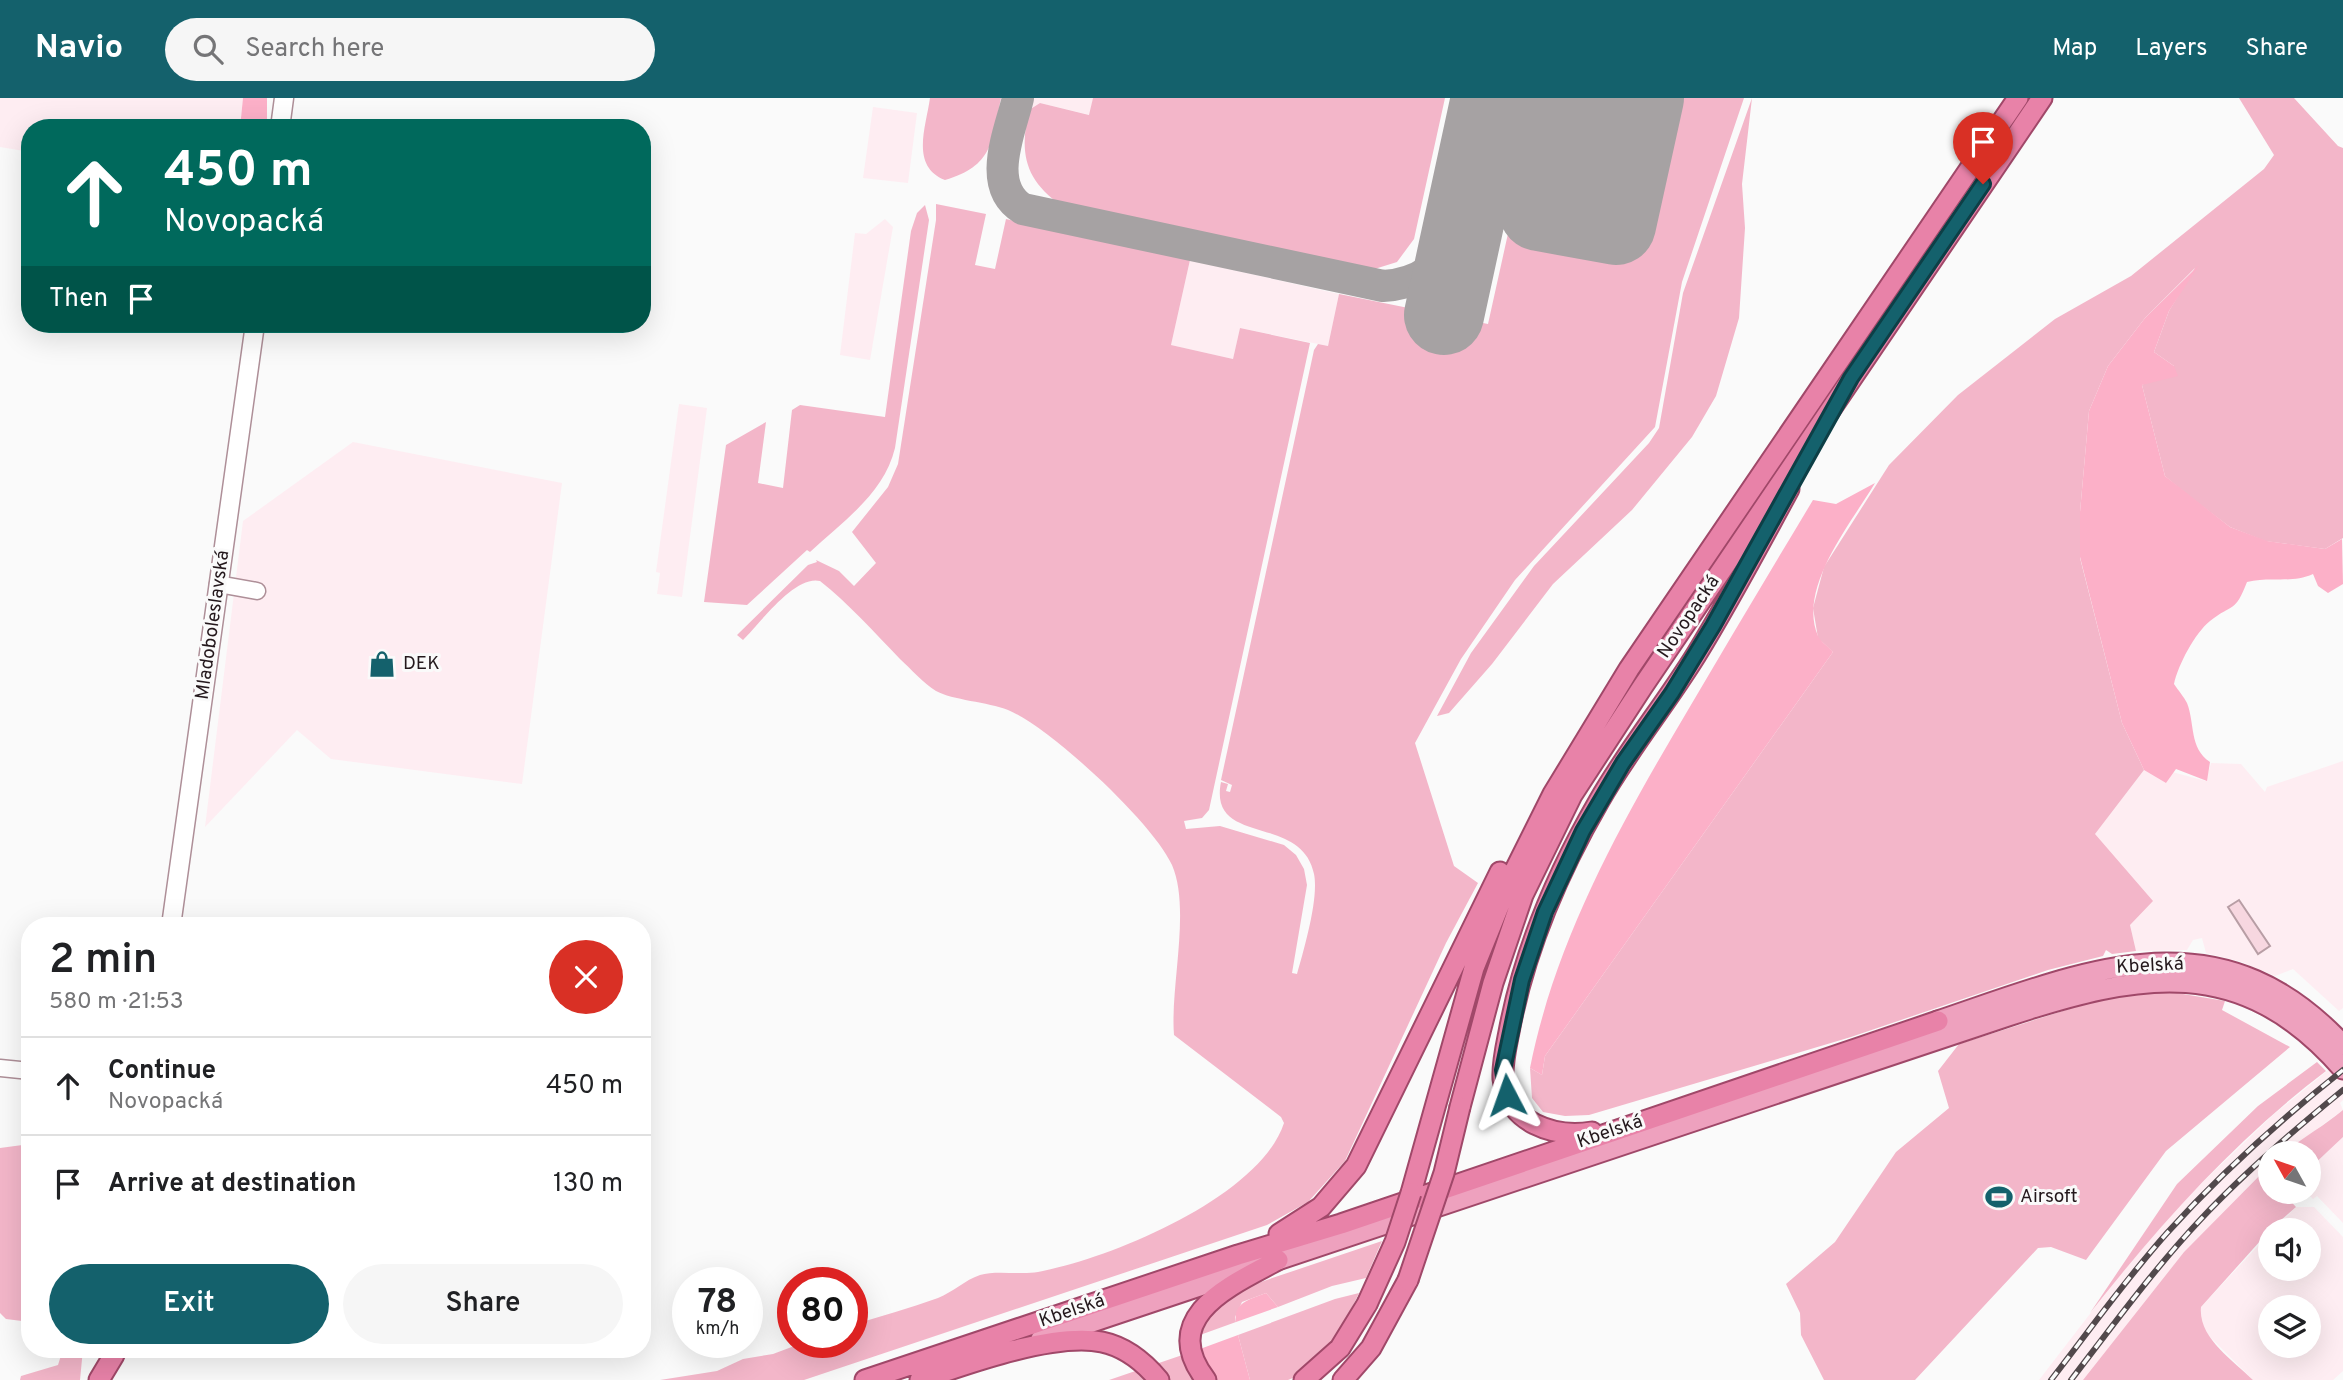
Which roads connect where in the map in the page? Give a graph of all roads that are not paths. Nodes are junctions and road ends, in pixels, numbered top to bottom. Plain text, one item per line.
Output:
1 (284, 98) edge
2 (2018, 98) edge
3 (2042, 98) edge
4 (281, 119) edge
5 (254, 333) edge
6 (1851, 378) junction
7 (218, 584) junction
8 (257, 591) dead end
9 (1569, 766) junction
10 (172, 917) edge
11 (1938, 1021) joint
12 (2343, 1045) edge
13 (0, 1068) edge
14 (2343, 1069) edge
15 (21, 1070) edge
16 (1640, 1122) junction
17 (1238, 1255) junction
18 (1278, 1260) junction
19 (1001, 1353) junction
20 (111, 1358) edge
21 (113, 1358) edge
22 (114, 1358) edge
23 (99, 1380) edge
24 (109, 1380) edge
25 (115, 1380) edge
26 (865, 1380) edge
27 (920, 1380) edge
28 (1159, 1380) edge
29 (1206, 1380) edge
30 (1304, 1380) edge
31 (1343, 1380) edge

1 - 4 main road
2 - 9 highway, Novopacká
3 - 6 highway, Novopacká
5 - 7 main road, Mladoboleslavská
6 - 16 highway
6 - 31 highway, Novopacká, bridge
7 - 8 street
7 - 10 main road, Mladoboleslavská
9 - 17 highway
9 - 30 highway, bridge
11 - 12 main road, Kbelská
11 - 16 highway, Kbelská
13 - 15 street
14 - 18 main road, Kbelská
16 - 17 highway, Kbelská
17 - 26 highway, Kbelská
18 - 19 main road, Kbelská
18 - 29 highway
19 - 27 highway, Kbelská
19 - 28 highway
20 - 23 highway
21 - 24 main road
22 - 25 highway

